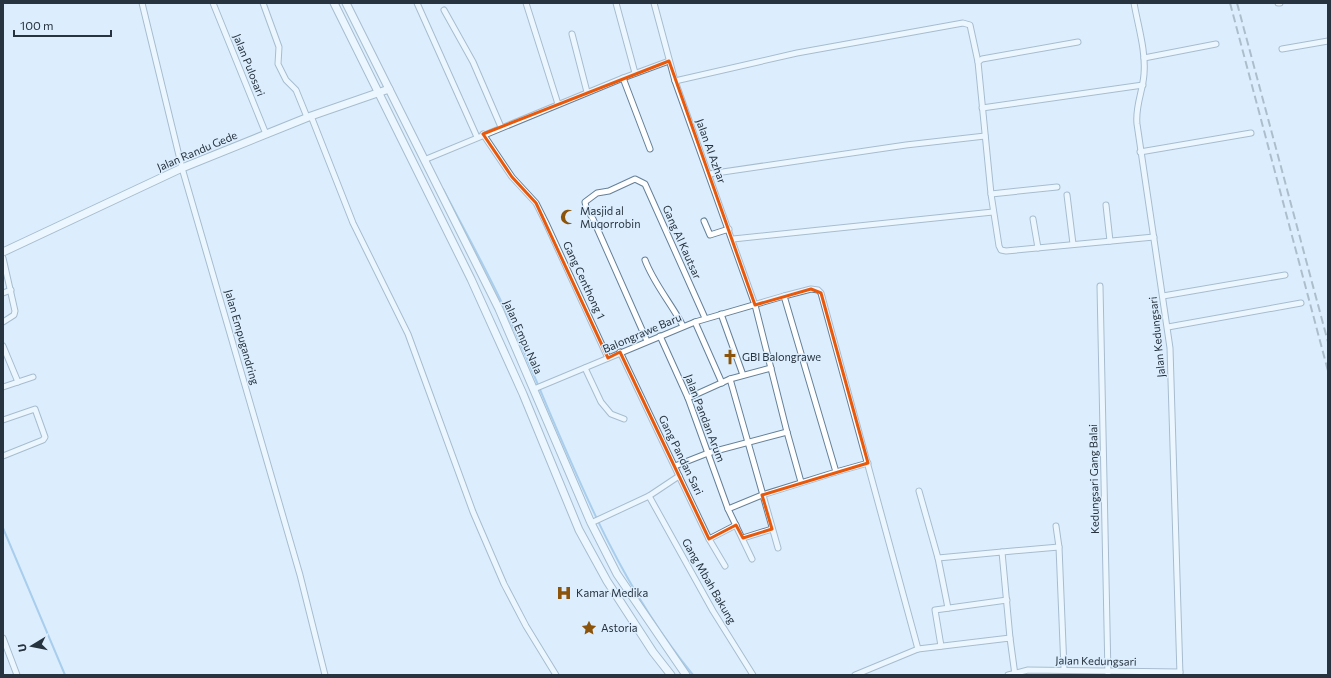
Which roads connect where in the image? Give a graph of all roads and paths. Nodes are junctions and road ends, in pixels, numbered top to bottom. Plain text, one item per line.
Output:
1 (142, 3) edge
2 (213, 3) edge
3 (263, 3) edge
4 (334, 3) edge
5 (346, 3) edge
6 (417, 3) edge
7 (526, 3) edge
8 (616, 3) edge
9 (654, 3) edge
10 (1134, 3) edge
11 (444, 10) dead end
12 (572, 34) dead end
13 (1328, 41) edge
14 (1078, 42) dead end
15 (1216, 44) dead end
16 (1282, 49) dead end
17 (1144, 58) junction
18 (669, 61) junction
19 (978, 62) junction
20 (635, 73) junction
21 (623, 78) junction
22 (675, 81) junction
23 (1143, 85) junction
24 (389, 89) junction
25 (587, 92) junction
26 (378, 94) junction
27 (558, 104) junction
28 (982, 108) junction
29 (309, 116) junction
30 (501, 127) junction
31 (1251, 133) dead end
32 (266, 134) junction
33 (483, 134) junction
34 (985, 136) junction
35 (477, 137) junction
36 (650, 149) dead end
37 (1140, 152) junction
38 (427, 158) junction
39 (185, 167) junction
40 (709, 174) junction
41 (1057, 187) dead end
42 (991, 194) junction
43 (1067, 196) dead end
44 (1106, 205) dead end
45 (993, 212) junction
46 (1033, 219) dead end
47 (704, 221) dead end
48 (729, 229) junction
49 (1154, 237) junction
50 (732, 239) junction
51 (1110, 241) junction
52 (1073, 244) junction
53 (1038, 248) junction
54 (3, 252) edge
55 (3, 258) edge
56 (645, 260) dead end
57 (1285, 275) dead end
58 (1100, 286) dead end
59 (11, 290) junction
60 (3, 293) edge
61 (784, 296) junction
62 (1163, 296) junction
63 (1301, 303) dead end
64 (755, 305) junction
65 (721, 314) junction
66 (705, 318) junction
67 (3, 322) edge
68 (695, 322) junction
69 (683, 326) junction
70 (1168, 327) junction
71 (660, 336) junction
72 (647, 341) junction
73 (3, 346) edge
74 (620, 352) junction
75 (608, 358) junction
76 (585, 368) junction
77 (771, 368) junction
78 (743, 376) junction
79 (33, 377) dead end
80 (730, 379) junction
81 (18, 382) junction
82 (722, 383) junction
83 (3, 387) edge
84 (537, 387) junction
85 (688, 398) junction
86 (624, 419) dead end
87 (3, 420) edge
88 (787, 432) junction
89 (747, 442) junction
90 (708, 453) junction
91 (3, 456) edge
92 (868, 462) junction
93 (675, 466) junction
94 (836, 472) junction
95 (679, 476) junction
96 (801, 482) junction
97 (919, 491) dead end
98 (762, 495) junction
99 (649, 496) junction
100 (728, 509) junction
101 (594, 521) junction
102 (736, 525) junction
103 (1056, 526) dead end
104 (772, 529) junction
105 (743, 538) junction
106 (710, 539) junction
107 (1059, 547) junction
108 (778, 548) dead end
109 (1002, 552) junction
110 (938, 558) junction
111 (752, 559) dead end
112 (726, 566) dead end
113 (1007, 600) junction
114 (948, 608) junction
115 (3, 638) edge
116 (1010, 638) junction
117 (941, 646) junction
118 (918, 649) junction
119 (1064, 669) junction
120 (1107, 673) edge
121 (15, 674) edge
122 (1015, 674) edge
123 (1180, 674) edge
124 (324, 675) edge
125 (556, 675) edge
126 (671, 675) edge
127 (686, 675) edge
128 (753, 675) edge
129 (855, 675) edge
130 (1008, 675) edge

1 - 39 street, Jalan Empugandring
2 - 32 street, Jalan Pulosari
3 - 29 street
4 - 26 main road, Jalan Empu Nala
5 - 24 main road, Jalan Empu Nala
6 - 35 street
7 - 27 street
8 - 20 street
9 - 18 street, Jalan Al Azhar
10 - 17 street, Jalan Kedungsari
11 - 30 street
12 - 25 street
13 - 16 street
14 - 19 street
15 - 17 street
17 - 23 street, Jalan Kedungsari
18 - 20 street
18 - 22 street, Jalan Al Azhar
19 - 22 street
19 - 28 street
20 - 21 street
21 - 25 street
21 - 36 street
22 - 40 street, Jalan Al Azhar
23 - 28 street
23 - 37 street, Jalan Kedungsari
24 - 26 main road, Jalan Randu Gede
24 - 38 main road, Jalan Empu Nala
25 - 27 street
26 - 29 main road, Jalan Randu Gede
26 - 126 main road, Jalan Empu Nala
27 - 30 street
28 - 34 street
29 - 32 main road, Jalan Randu Gede
29 - 125 street
30 - 33 street
31 - 37 street
32 - 39 main road, Jalan Randu Gede
33 - 35 street
33 - 75 street, Gang Centhong 1
34 - 40 street
34 - 42 street
35 - 38 street
37 - 49 street, Jalan Kedungsari
38 - 84 main road, Jalan Empu Nala
39 - 54 main road, Jalan Randu Gede
39 - 124 street, Jalan Empugandring
40 - 48 street, Jalan Al Azhar
41 - 42 street
42 - 45 street
43 - 52 street
44 - 51 street
45 - 50 street
45 - 53 street
46 - 53 street
47 - 48 street
48 - 50 street, Jalan Al Azhar
49 - 51 street
49 - 62 street, Jalan Kedungsari
50 - 64 street, Jalan Al Azhar
51 - 52 street
52 - 53 street
55 - 59 street
56 - 69 street
57 - 62 street
58 - 120 street, Kedungsari Gang Balai
59 - 60 street
59 - 67 street
61 - 64 street, Balongrawe Baru
61 - 92 street, Balongrawe Baru
61 - 94 street
62 - 70 street, Jalan Kedungsari
63 - 70 street
64 - 65 street, Balongrawe Baru
64 - 77 street, Jalan Al Azhar
65 - 66 street, Balongrawe Baru
65 - 78 street
66 - 68 street, Balongrawe Baru
66 - 72 street, Gang Al Kautsar
68 - 69 street, Balongrawe Baru
68 - 82 street
69 - 71 street, Balongrawe Baru
70 - 123 street, Jalan Kedungsari
71 - 72 street, Balongrawe Baru
71 - 85 street, Jalan Pandan Arum
72 - 74 street, Balongrawe Baru
73 - 81 street
74 - 75 street, Balongrawe Baru
74 - 93 street, Gang Pandan Sari
75 - 76 street, Balongrawe Baru
76 - 84 street, Balongrawe Baru
76 - 86 street
77 - 78 street
77 - 88 street, Jalan Al Azhar
78 - 80 street
79 - 81 street
80 - 82 street
80 - 89 street
81 - 83 street
82 - 85 street
84 - 101 main road, Jalan Empu Nala
85 - 90 street, Jalan Pandan Arum
87 - 91 street
88 - 89 street
88 - 96 street, Jalan Al Azhar
89 - 90 street
89 - 98 street
90 - 93 street
90 - 100 street, Jalan Pandan Arum
92 - 94 street
92 - 118 street
93 - 95 street, Gang Pandan Sari
94 - 96 street
95 - 99 street
95 - 106 street, Gang Pandan Sari
96 - 98 street
97 - 110 street
98 - 100 street
98 - 104 street
99 - 101 street
99 - 128 street, Gang Mbah Bakung
100 - 102 street, Jalan Pandan Arum
101 - 127 main road, Jalan Empu Nala
102 - 105 street, Jalan Pandan Arum
102 - 106 street
103 - 107 street
104 - 105 street
104 - 108 street
105 - 111 street, Jalan Pandan Arum
106 - 112 street, Gang Pandan Sari
107 - 109 street
107 - 119 street
109 - 110 street
109 - 113 street
110 - 114 street
113 - 114 street
113 - 116 street
114 - 117 street
115 - 121 street
116 - 117 street
116 - 122 street
117 - 118 street
118 - 129 street
119 - 120 street, Jalan Kedungsari
119 - 122 street, Jalan Kedungsari
120 - 123 street, Jalan Kedungsari
122 - 130 street, Jalan Kedungsari

